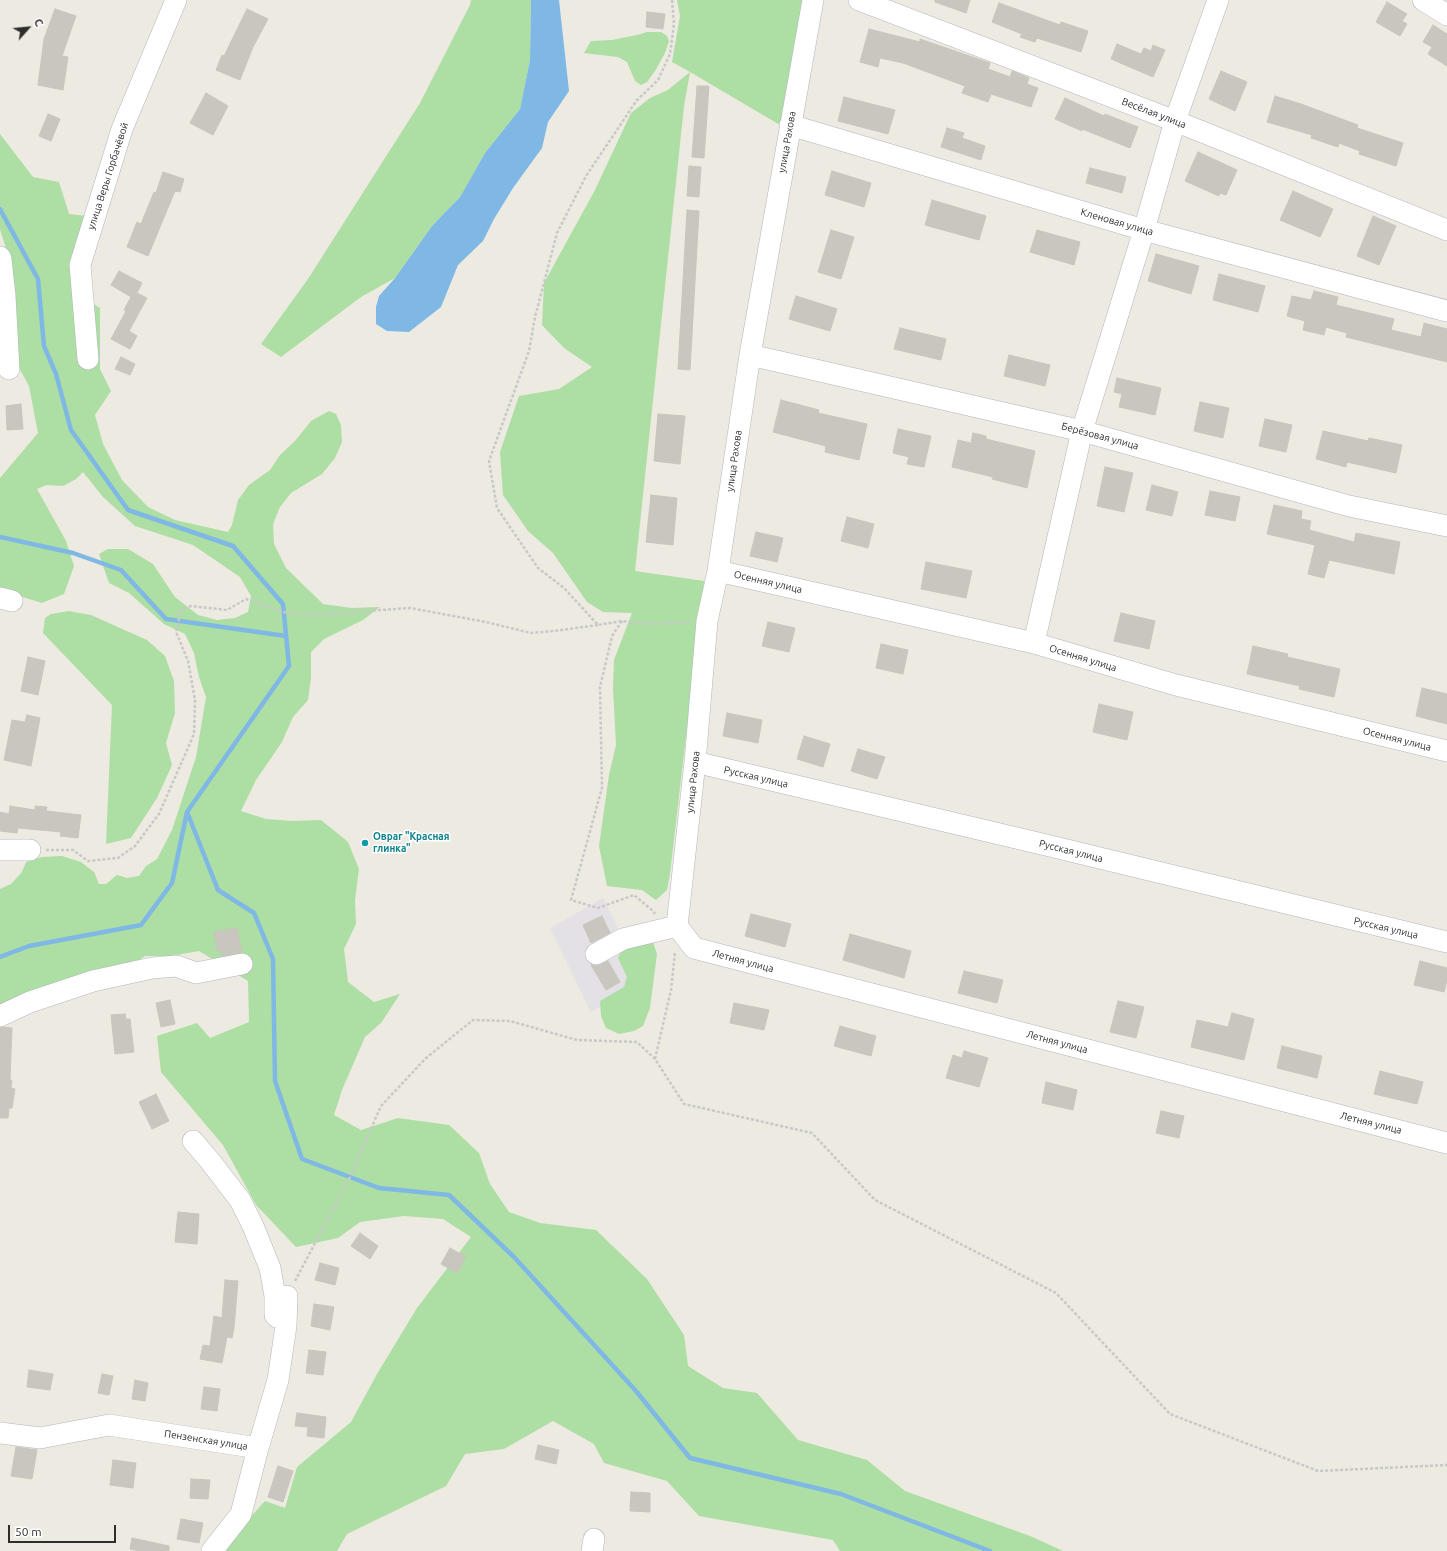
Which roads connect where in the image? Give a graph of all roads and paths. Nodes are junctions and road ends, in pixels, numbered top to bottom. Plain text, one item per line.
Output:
1 (176, 0) edge
2 (672, 0) edge
3 (813, 0) edge
4 (859, 0) edge
5 (1218, 0) edge
6 (1423, 0) edge
7 (1447, 15) edge
8 (1175, 121) junction
9 (790, 125) junction
10 (1144, 230) junction
11 (1447, 230) edge
12 (0, 257) edge
13 (1447, 311) edge
14 (750, 355) junction
15 (88, 359) dead end
16 (9, 369) dead end
17 (1082, 431) junction
18 (1447, 526) edge
19 (718, 571) junction
20 (622, 621) junction
21 (707, 621) junction
22 (598, 625) junction
23 (1034, 643) junction
24 (1447, 751) edge
25 (695, 762) junction
26 (0, 850) edge
27 (30, 850) joint
28 (670, 928) junction
29 (1447, 942) edge
30 (596, 954) dead end
31 (242, 964) dead end
32 (0, 1016) edge
33 (655, 1059) junction
34 (193, 1142) dead end
35 (1447, 1142) edge
36 (287, 1296) joint
37 (286, 1326) junction
38 (0, 1433) edge
39 (258, 1448) junction
40 (1447, 1465) edge
41 (212, 1551) edge

1 - 15 street, улица Веры Горбачёвой
2 - 22 path
3 - 9 street, улица Рахова
4 - 8 street, Весёлая улица
5 - 8 street
6 - 7 street
8 - 10 street
8 - 11 street, Весёлая улица
9 - 10 street, Кленовая улица
9 - 14 street, улица Рахова
10 - 13 street, Кленовая улица
10 - 17 street
12 - 16 street
14 - 17 street, Берёзовая улица
14 - 19 street, улица Рахова
17 - 18 street, Берёзовая улица
17 - 23 street
19 - 21 street, улица Рахова
19 - 23 street, Осенняя улица
20 - 21 path
20 - 22 path
20 - 28 path
21 - 25 street, улица Рахова
22 - 27 path
23 - 24 street, Осенняя улица
25 - 28 street, улица Рахова
25 - 29 street, Русская улица
26 - 27 street
28 - 30 street
28 - 33 path
28 - 35 street, Летняя улица
31 - 32 street
33 - 36 path
33 - 40 path
34 - 37 street
36 - 37 street, Пензенская улица
37 - 39 street, Пензенская улица
38 - 39 street, Пензенская улица
39 - 41 street

